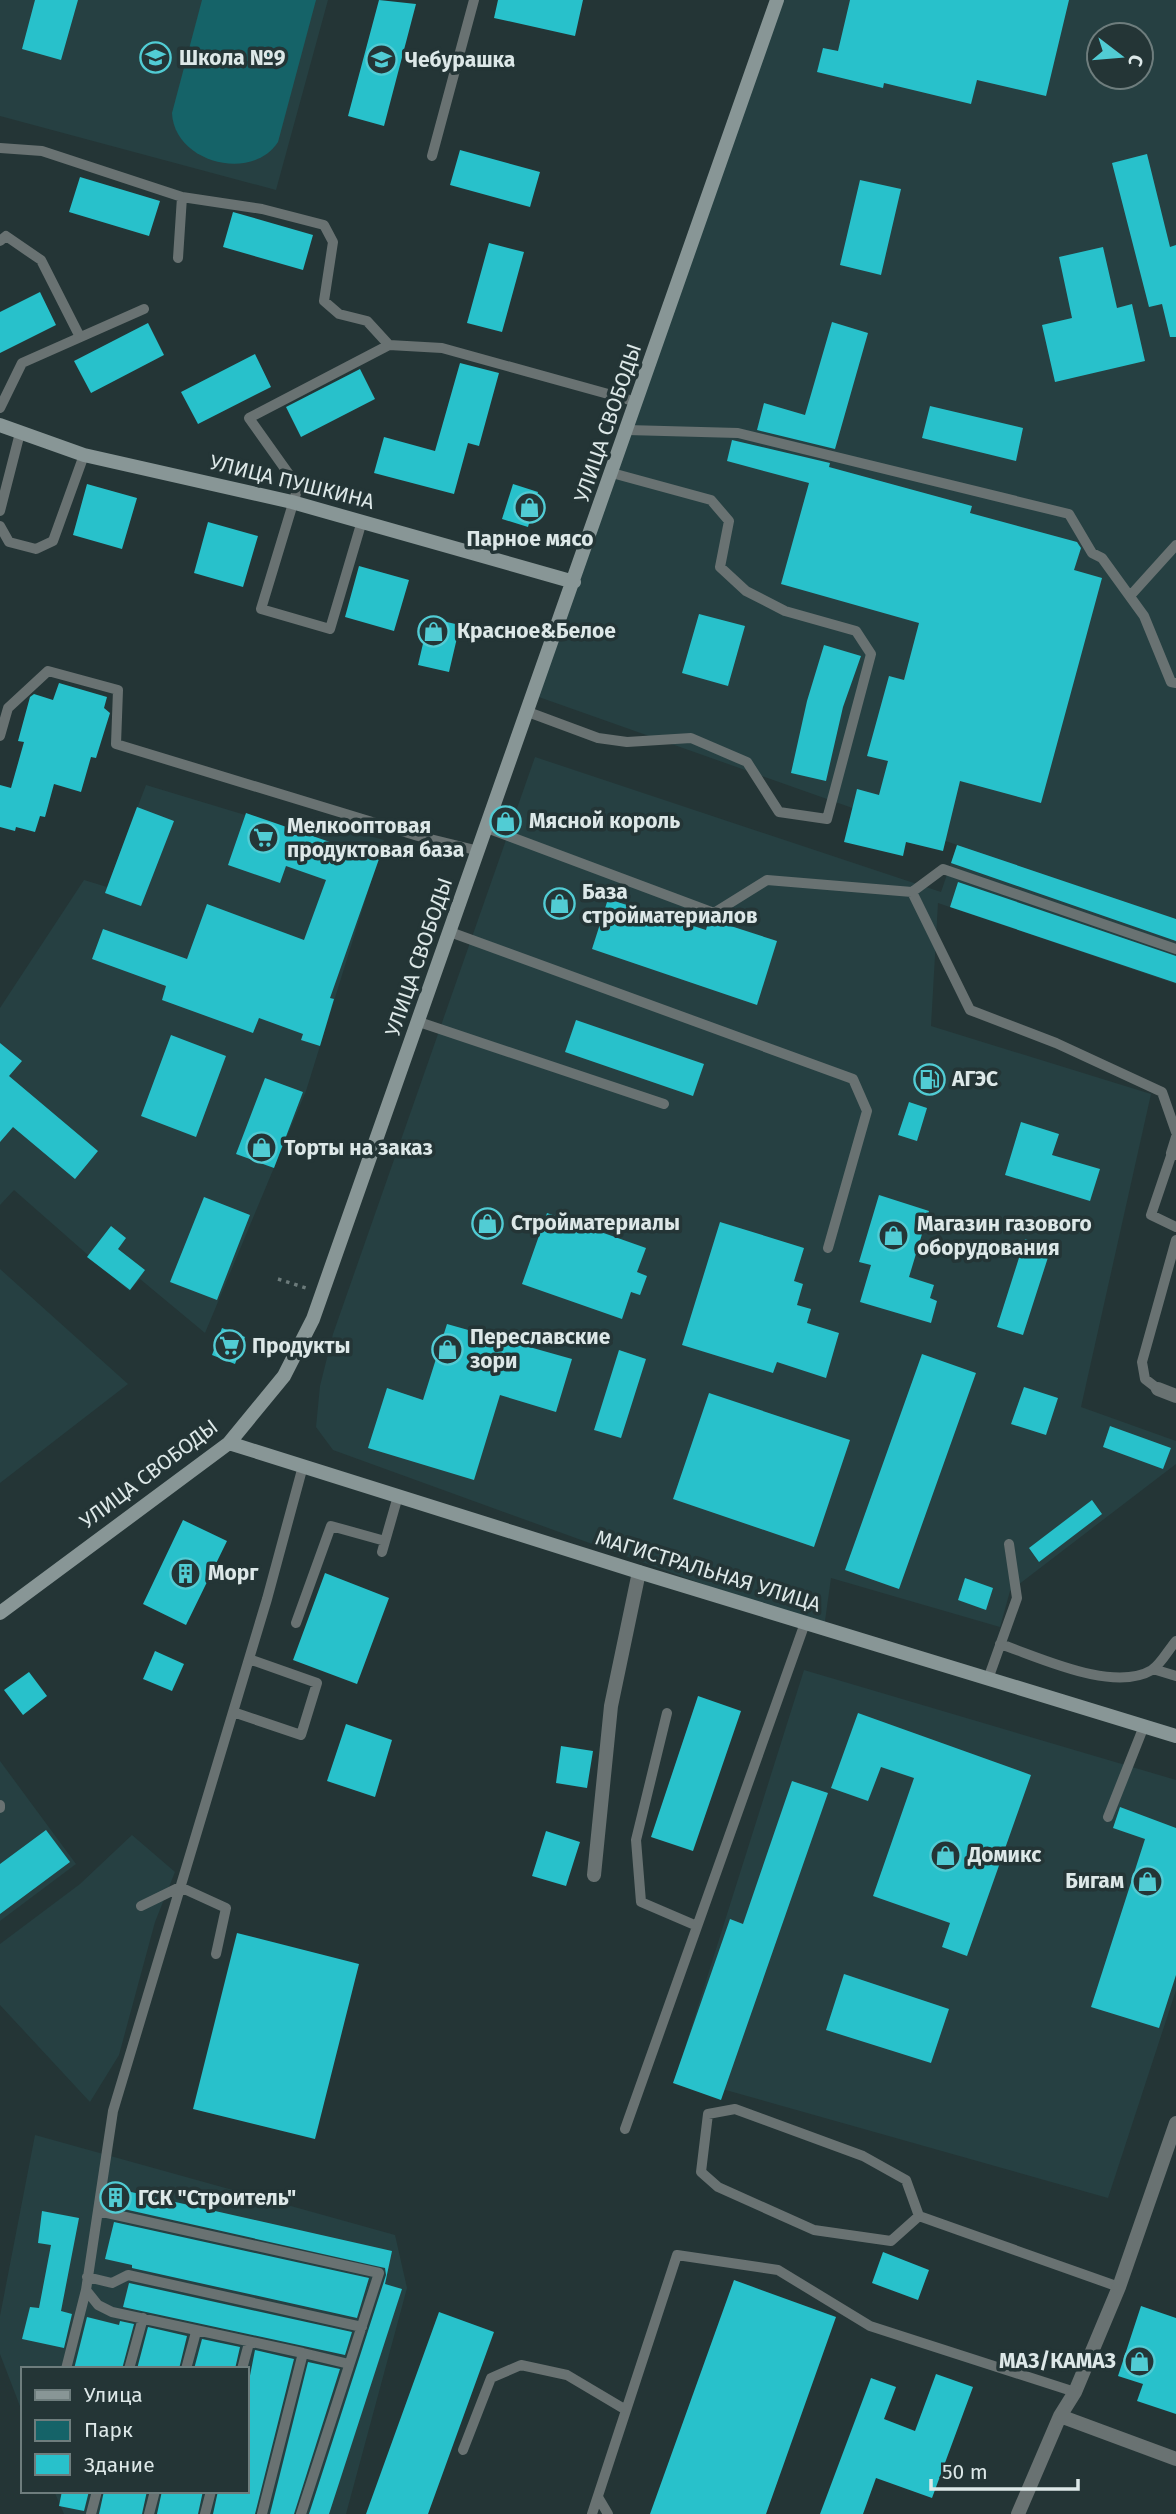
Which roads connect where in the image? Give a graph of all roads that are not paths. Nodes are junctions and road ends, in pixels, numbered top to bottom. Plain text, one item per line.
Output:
1 (474, 0) edge
2 (777, 0) edge
3 (0, 148) edge
4 (432, 156) dead end
5 (183, 197) junction
6 (0, 241) edge
7 (178, 258) dead end
8 (144, 309) dead end
9 (80, 337) junction
10 (389, 345) junction
11 (638, 402) junction
12 (0, 408) edge
13 (0, 425) edge
14 (627, 430) junction
15 (20, 433) junction
16 (84, 455) junction
17 (612, 473) junction
18 (292, 502) junction
19 (0, 511) edge
20 (362, 521) junction
21 (0, 526) edge
22 (1176, 545) edge
23 (574, 582) junction
24 (1130, 596) junction
25 (1176, 683) edge
26 (4, 707) edge
27 (528, 712) junction
28 (0, 736) edge
29 (487, 828) junction
30 (479, 851) junction
31 (912, 892) junction
32 (450, 932) junction
33 (1176, 949) edge
34 (419, 1022) junction
35 (664, 1104) dead end
36 (1176, 1134) edge
37 (1174, 1154) edge
38 (1176, 1227) edge
39 (1176, 1240) edge
40 (828, 1248) dead end
41 (1158, 1389) joint
42 (1176, 1396) edge
43 (229, 1443) junction
44 (303, 1466) junction
45 (398, 1496) junction
46 (385, 1541) junction
47 (1009, 1544) dead end
48 (382, 1552) dead end
49 (639, 1572) junction
50 (0, 1613) edge
51 (296, 1623) dead end
52 (805, 1623) junction
53 (1176, 1641) edge
54 (1000, 1644) junction
55 (249, 1659) junction
56 (1153, 1670) junction
57 (1176, 1676) edge
58 (988, 1679) junction
59 (233, 1712) junction
60 (667, 1713) dead end
61 (1143, 1726) junction
62 (1176, 1736) edge
63 (1108, 1817) dead end
64 (594, 1875) dead end
65 (180, 1887) junction
66 (141, 1906) dead end
67 (697, 1926) junction
68 (216, 1954) dead end
69 (1176, 2123) edge
70 (625, 2129) dead end
71 (98, 2211) junction
72 (919, 2216) junction
73 (87, 2277) junction
74 (1119, 2287) junction
75 (86, 2290) junction
76 (142, 2318) junction
77 (362, 2327) junction
78 (196, 2332) junction
79 (249, 2343) junction
80 (303, 2353) junction
81 (349, 2364) junction
82 (67, 2367) edge
83 (130, 2367) edge
84 (187, 2367) edge
85 (243, 2367) edge
86 (1075, 2392) junction
87 (626, 2410) junction
88 (1060, 2416) junction
89 (463, 2450) dead end
90 (1176, 2459) edge
91 (96, 2493) edge
92 (154, 2493) edge
93 (210, 2493) edge
94 (598, 2497) junction
95 (91, 2514) edge
96 (149, 2514) edge
97 (205, 2514) edge
98 (262, 2514) edge
99 (301, 2514) edge
100 (592, 2514) edge
101 (608, 2514) edge
102 (1018, 2514) edge

1 - 4 lane
2 - 11 main road, УЛИЦА СВОБОДЫ
3 - 5 lane
5 - 7 lane
5 - 10 lane
6 - 9 lane
8 - 9 lane
9 - 12 lane
10 - 11 lane
10 - 18 lane
11 - 14 main road, УЛИЦА СВОБОДЫ
13 - 15 main road, УЛИЦА ПУШКИНА
14 - 17 main road, УЛИЦА СВОБОДЫ
14 - 24 lane
15 - 16 main road, УЛИЦА ПУШКИНА
15 - 19 lane
16 - 18 main road, УЛИЦА ПУШКИНА
16 - 21 lane
17 - 23 main road, УЛИЦА СВОБОДЫ
17 - 27 lane
18 - 20 main road, УЛИЦА ПУШКИНА
18 - 20 lane
20 - 23 main road, УЛИЦА ПУШКИНА
22 - 24 lane
23 - 27 main road, УЛИЦА СВОБОДЫ
24 - 25 lane
26 - 28 lane
26 - 30 lane
27 - 29 main road, УЛИЦА СВОБОДЫ
29 - 30 main road, УЛИЦА СВОБОДЫ
29 - 31 lane
30 - 32 main road, УЛИЦА СВОБОДЫ
31 - 33 lane
31 - 36 lane
32 - 34 main road, УЛИЦА СВОБОДЫ
32 - 40 lane
34 - 35 lane
34 - 43 main road, УЛИЦА СВОБОДЫ
36 - 37 lane
37 - 38 lane
39 - 41 lane
41 - 42 street
43 - 44 main road, МАГИСТРАЛЬНАЯ УЛИЦА
43 - 50 main road, УЛИЦА СВОБОДЫ
44 - 45 main road, МАГИСТРАЛЬНАЯ УЛИЦА
44 - 55 lane
45 - 46 lane
45 - 49 main road, МАГИСТРАЛЬНАЯ УЛИЦА
46 - 48 lane
46 - 51 lane
47 - 54 lane
49 - 52 main road, МАГИСТРАЛЬНАЯ УЛИЦА
49 - 64 street
52 - 58 main road, МАГИСТРАЛЬНАЯ УЛИЦА
52 - 67 lane
53 - 56 lane
54 - 56 lane
54 - 58 lane
55 - 59 lane
55 - 59 lane
56 - 57 lane
58 - 61 main road, МАГИСТРАЛЬНАЯ УЛИЦА
59 - 65 lane
60 - 67 lane
61 - 62 main road, МАГИСТРАЛЬНАЯ УЛИЦА
61 - 63 lane
65 - 66 lane
65 - 68 lane
65 - 71 lane
67 - 70 lane
69 - 74 street
71 - 73 lane
71 - 77 lane
72 - 72 lane
72 - 74 lane
73 - 75 lane
73 - 77 lane
74 - 86 street
75 - 76 lane
75 - 82 lane
76 - 78 lane
76 - 83 lane
77 - 81 lane
78 - 79 lane
78 - 84 lane
79 - 80 lane
79 - 85 lane
80 - 81 lane
80 - 98 lane
81 - 99 lane
86 - 87 lane
86 - 88 street
87 - 89 lane
87 - 94 lane
88 - 90 street
88 - 102 street
91 - 95 lane
92 - 96 lane
93 - 97 lane
94 - 100 lane
94 - 101 lane

